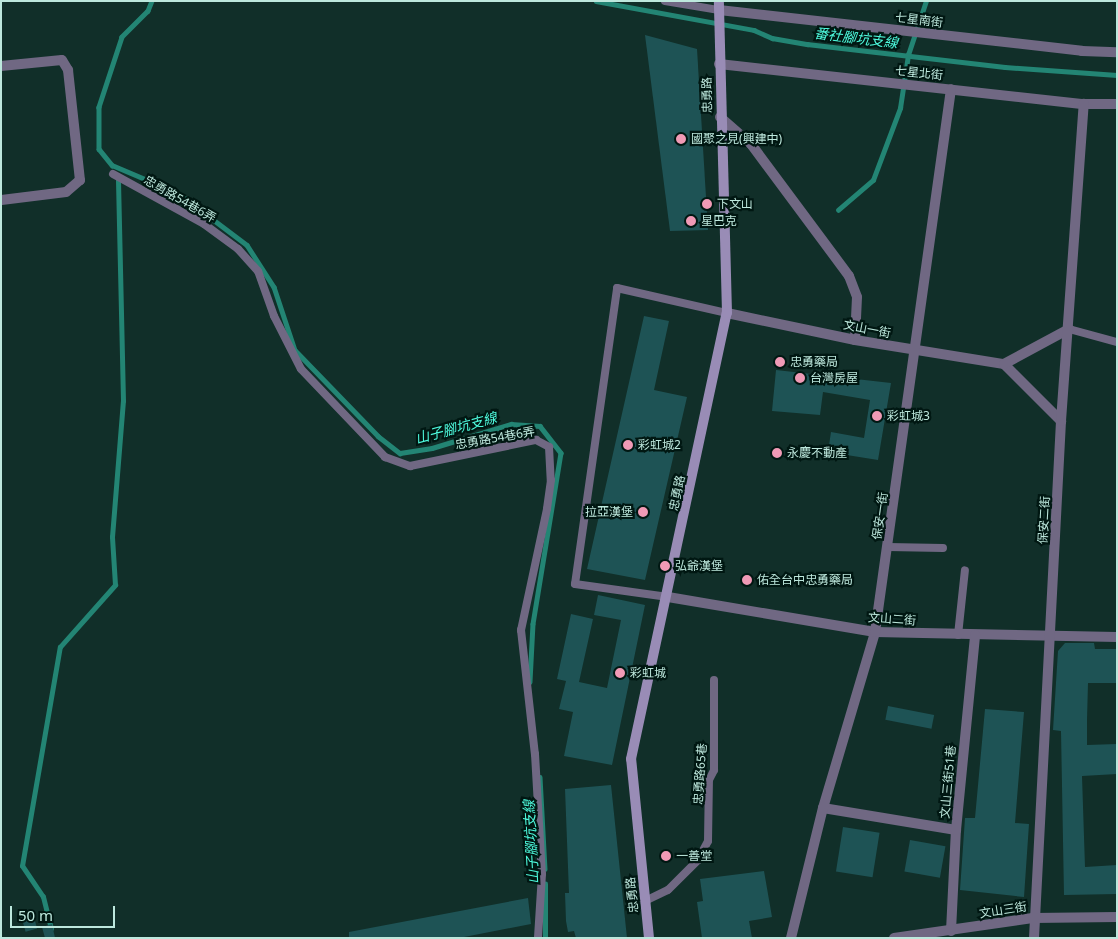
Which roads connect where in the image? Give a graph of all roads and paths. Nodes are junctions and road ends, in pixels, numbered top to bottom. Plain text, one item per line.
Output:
1 (665, 1) edge
2 (719, 10) edge
3 (1117, 52) edge
4 (719, 64) junction
5 (1, 66) edge
6 (951, 89) junction
7 (1084, 104) junction
8 (1117, 104) edge
9 (720, 117) junction
10 (113, 174) dead end
11 (1, 200) edge
12 (727, 313) junction
13 (1069, 329) junction
14 (855, 340) junction
15 (1117, 342) edge
16 (916, 350) junction
17 (1004, 364) junction
18 (1061, 421) junction
19 (888, 547) junction
20 (943, 548) dead end
21 (966, 570) dead end
22 (668, 597) junction
23 (875, 632) junction
24 (958, 635) junction
25 (975, 635) junction
26 (1051, 636) junction
27 (1117, 637) edge
28 (714, 680) dead end
29 (823, 808) junction
30 (956, 830) junction
31 (645, 901) junction
32 (1117, 917) edge
33 (1033, 918) junction
34 (951, 931) junction
35 (538, 938) edge
36 (649, 938) edge
37 (791, 938) edge
38 (894, 938) edge
39 (1034, 938) edge

1 - 2 lane
2 - 3 street, 七星南街
2 - 4 main road, 忠勇路
4 - 6 street, 七星北街
4 - 9 main road, 忠勇路
5 - 11 street
6 - 7 street, 七星北街
6 - 16 street, 保安一街
7 - 8 street, 七星北街
7 - 13 street, 保安二街
9 - 12 main road, 忠勇路
9 - 14 street
10 - 35 lane, 忠勇路54巷6弄
12 - 14 street, 文山一街
12 - 22 main road, 忠勇路
12 - 22 lane
13 - 15 lane
13 - 17 street
13 - 18 street, 保安二街
14 - 16 street, 文山一街
16 - 17 street, 文山一街
16 - 19 street, 保安一街
17 - 18 street
18 - 26 street, 保安二街
19 - 20 lane
19 - 23 street, 保安一街
21 - 24 lane
22 - 23 street, 文山二街
22 - 31 main road, 忠勇路
23 - 24 street, 文山二街
23 - 29 street, 保安一街
24 - 25 street, 文山二街
25 - 26 street, 文山二街
25 - 30 street, 文山三街51巷
26 - 27 street, 文山二街
26 - 33 street, 保安二街
28 - 31 lane, 忠勇路65巷
29 - 30 street
29 - 37 street, 保安一街
30 - 34 street, 文山三街51巷
31 - 36 main road, 忠勇路
32 - 33 street, 文山三街
33 - 34 street, 文山三街
33 - 39 street, 保安二街
34 - 38 street, 文山三街

